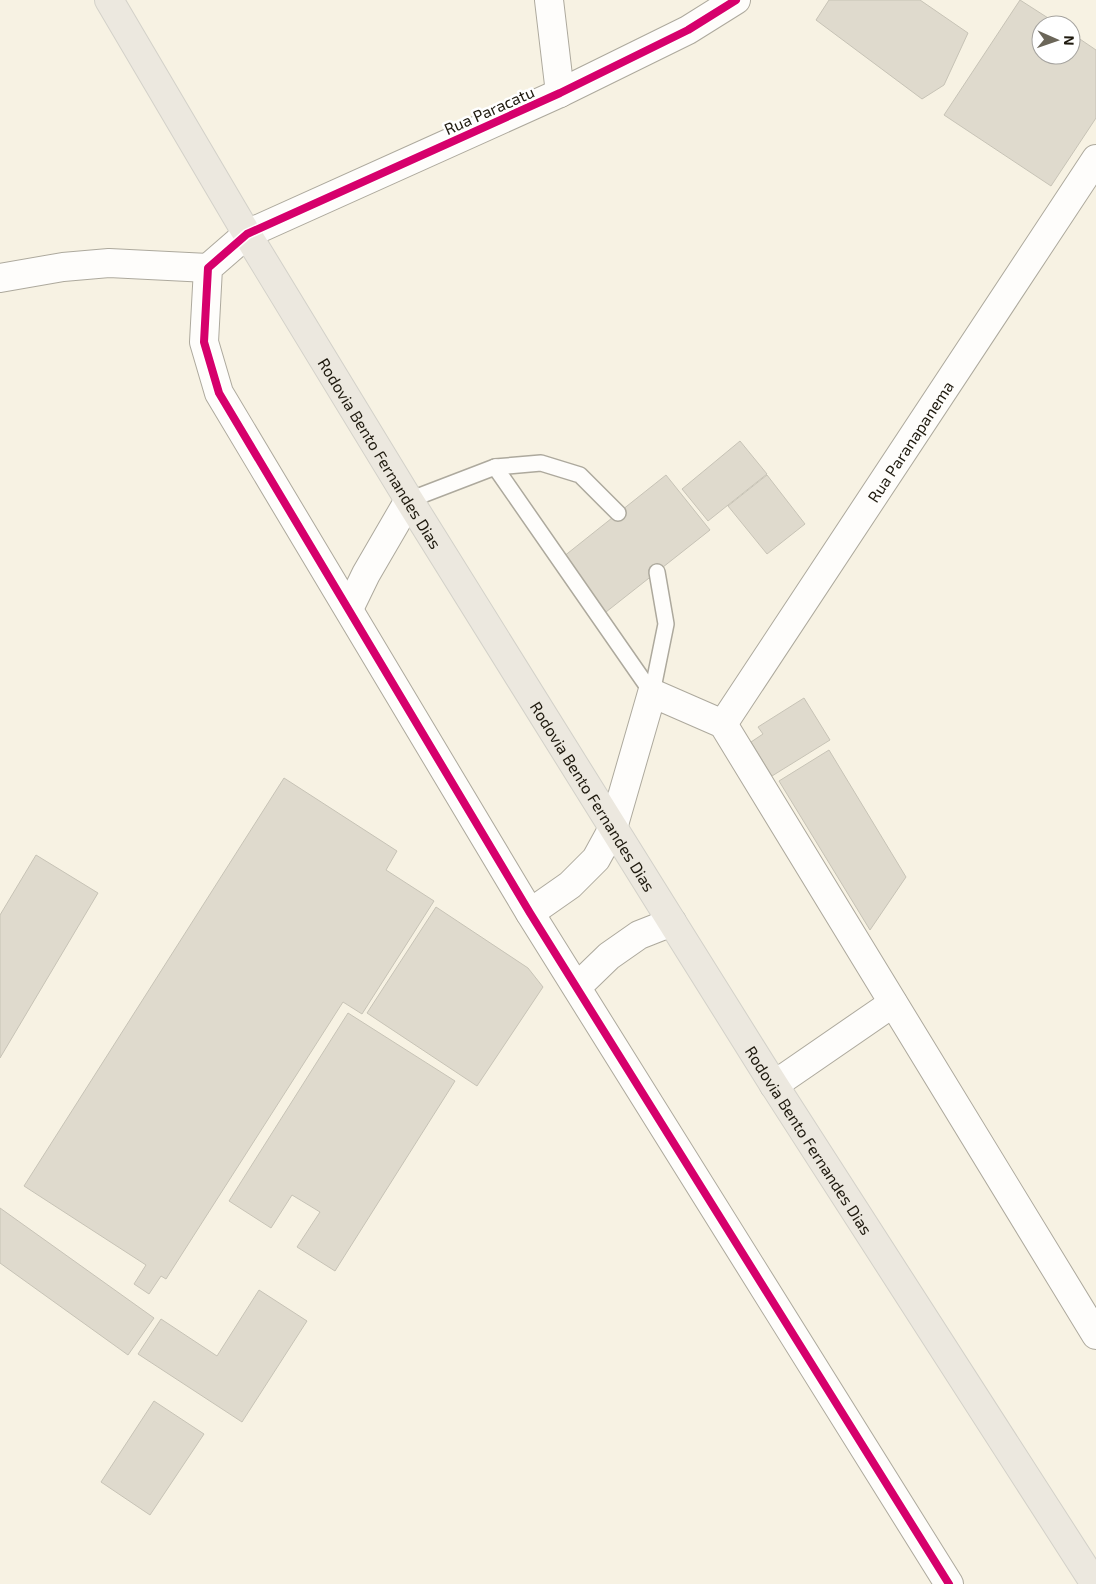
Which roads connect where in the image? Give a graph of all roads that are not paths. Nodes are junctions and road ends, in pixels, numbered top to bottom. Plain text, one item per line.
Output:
1 (108, 0) edge
2 (549, 0) edge
3 (736, 0) edge
4 (560, 93) junction
5 (1096, 159) edge
6 (247, 234) junction
7 (208, 268) junction
8 (0, 278) edge
9 (494, 467) junction
10 (409, 500) junction
11 (618, 514) dead end
12 (657, 572) dead end
13 (349, 609) junction
14 (652, 693) junction
15 (723, 724) junction
16 (614, 828) junction
17 (530, 913) junction
18 (672, 922) junction
19 (578, 987) junction
20 (893, 1003) junction
21 (774, 1085) junction
22 (1096, 1335) edge
23 (1090, 1575) edge
24 (949, 1584) edge

1 - 6 highway, Rodovia Bento Fernandes Dias
2 - 4 street
3 - 4 street, Rua Paracatu
4 - 6 street, Rua Paracatu
5 - 15 street, Rua Paranapanema
6 - 7 street, Rua Paracatu
6 - 10 highway, Rodovia Bento Fernandes Dias
7 - 8 street
7 - 13 street
9 - 10 lane
9 - 11 lane
9 - 14 lane
10 - 13 street
10 - 16 highway, Rodovia Bento Fernandes Dias
12 - 14 lane
13 - 17 street
14 - 15 street
14 - 16 street
15 - 20 street
16 - 17 street
16 - 18 highway, Rodovia Bento Fernandes Dias
17 - 19 street
18 - 19 street
18 - 21 highway, Rodovia Bento Fernandes Dias
19 - 24 street
20 - 21 street
20 - 22 street
21 - 23 highway, Rodovia Bento Fernandes Dias

